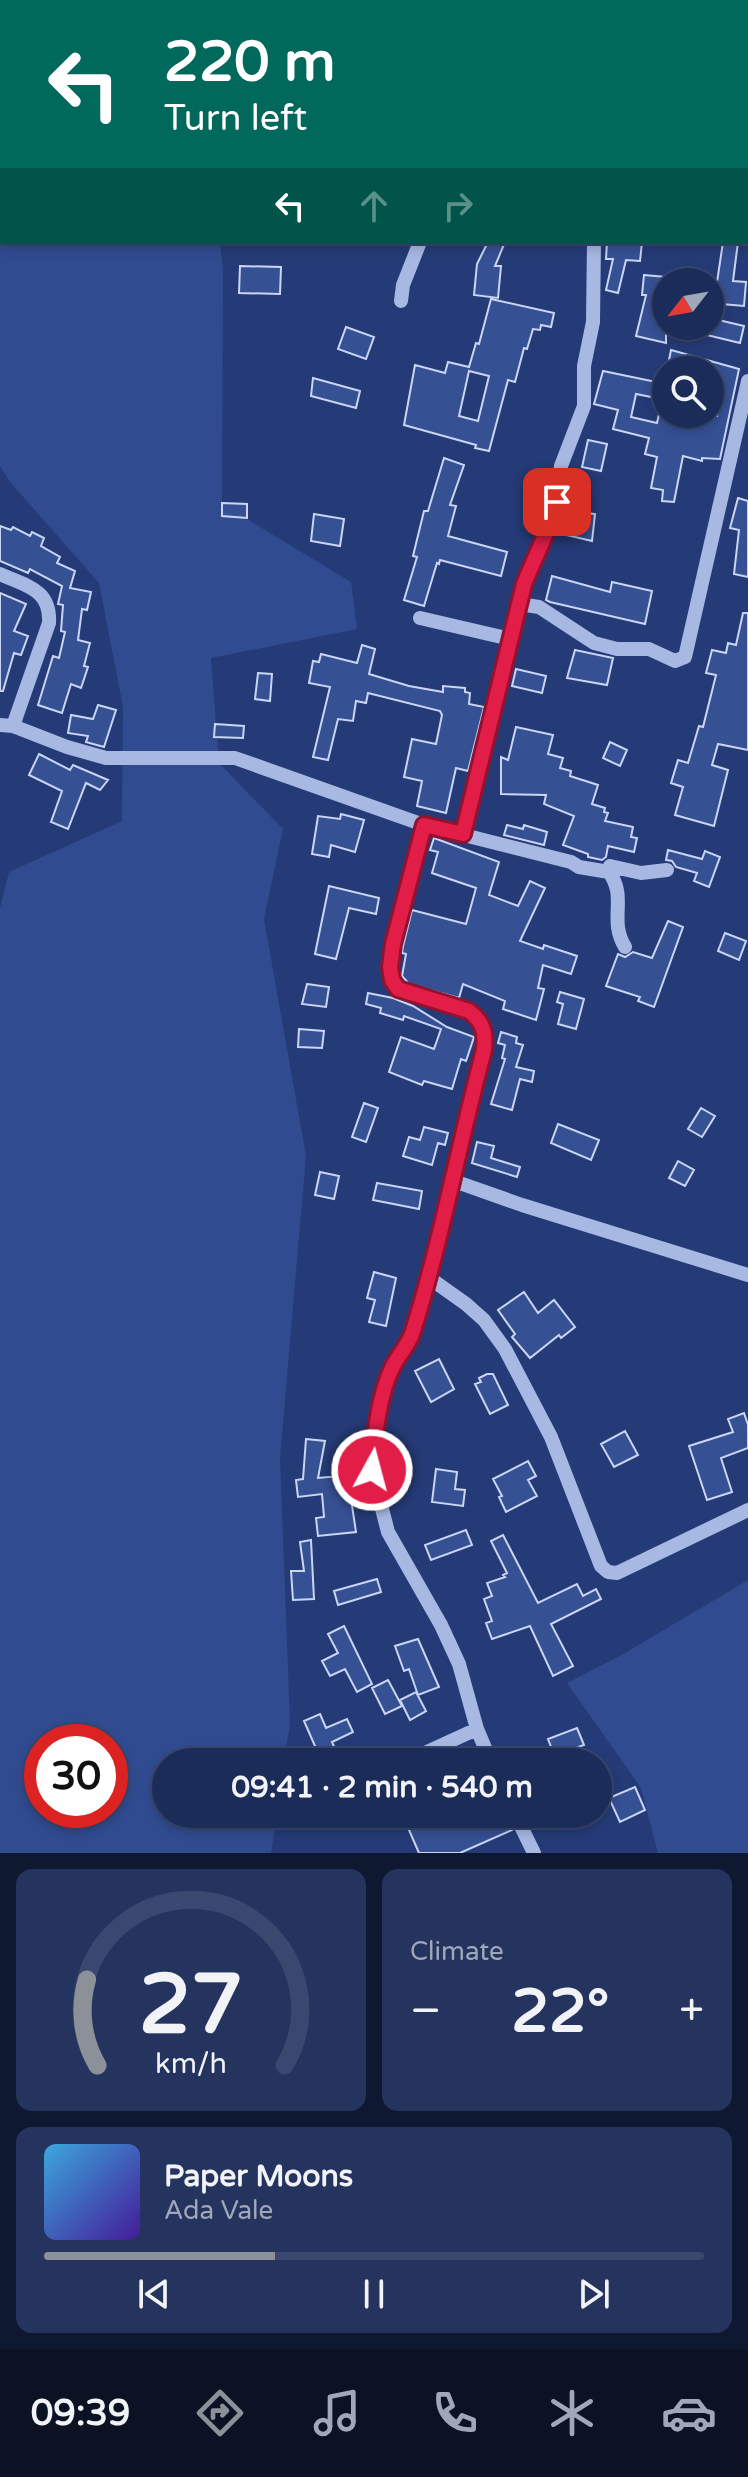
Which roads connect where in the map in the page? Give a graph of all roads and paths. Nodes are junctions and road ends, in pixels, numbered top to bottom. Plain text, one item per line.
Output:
1 (419, 244) edge
2 (594, 244) edge
3 (401, 301) dead end
4 (748, 381) edge
5 (0, 574) edge
6 (519, 604) junction
7 (420, 618) dead end
8 (510, 639) junction
9 (6, 726) edge
10 (424, 825) junction
11 (463, 834) junction
12 (667, 870) dead end
13 (609, 872) junction
14 (625, 947) dead end
15 (454, 1181) junction
16 (748, 1275) edge
17 (428, 1277) junction
18 (748, 1510) edge
19 (477, 1729) junction
20 (436, 1748) edge
21 (485, 1748) edge
22 (522, 1828) edge
23 (534, 1853) edge

1 - 3 street
2 - 6 street
4 - 6 street
5 - 9 street
6 - 8 street
7 - 8 street
8 - 11 street
9 - 10 street
10 - 11 street
10 - 15 street
11 - 13 street
12 - 13 street
13 - 14 street
15 - 16 street
15 - 17 street
17 - 18 street
17 - 19 street
19 - 20 street
19 - 21 street
22 - 23 street

